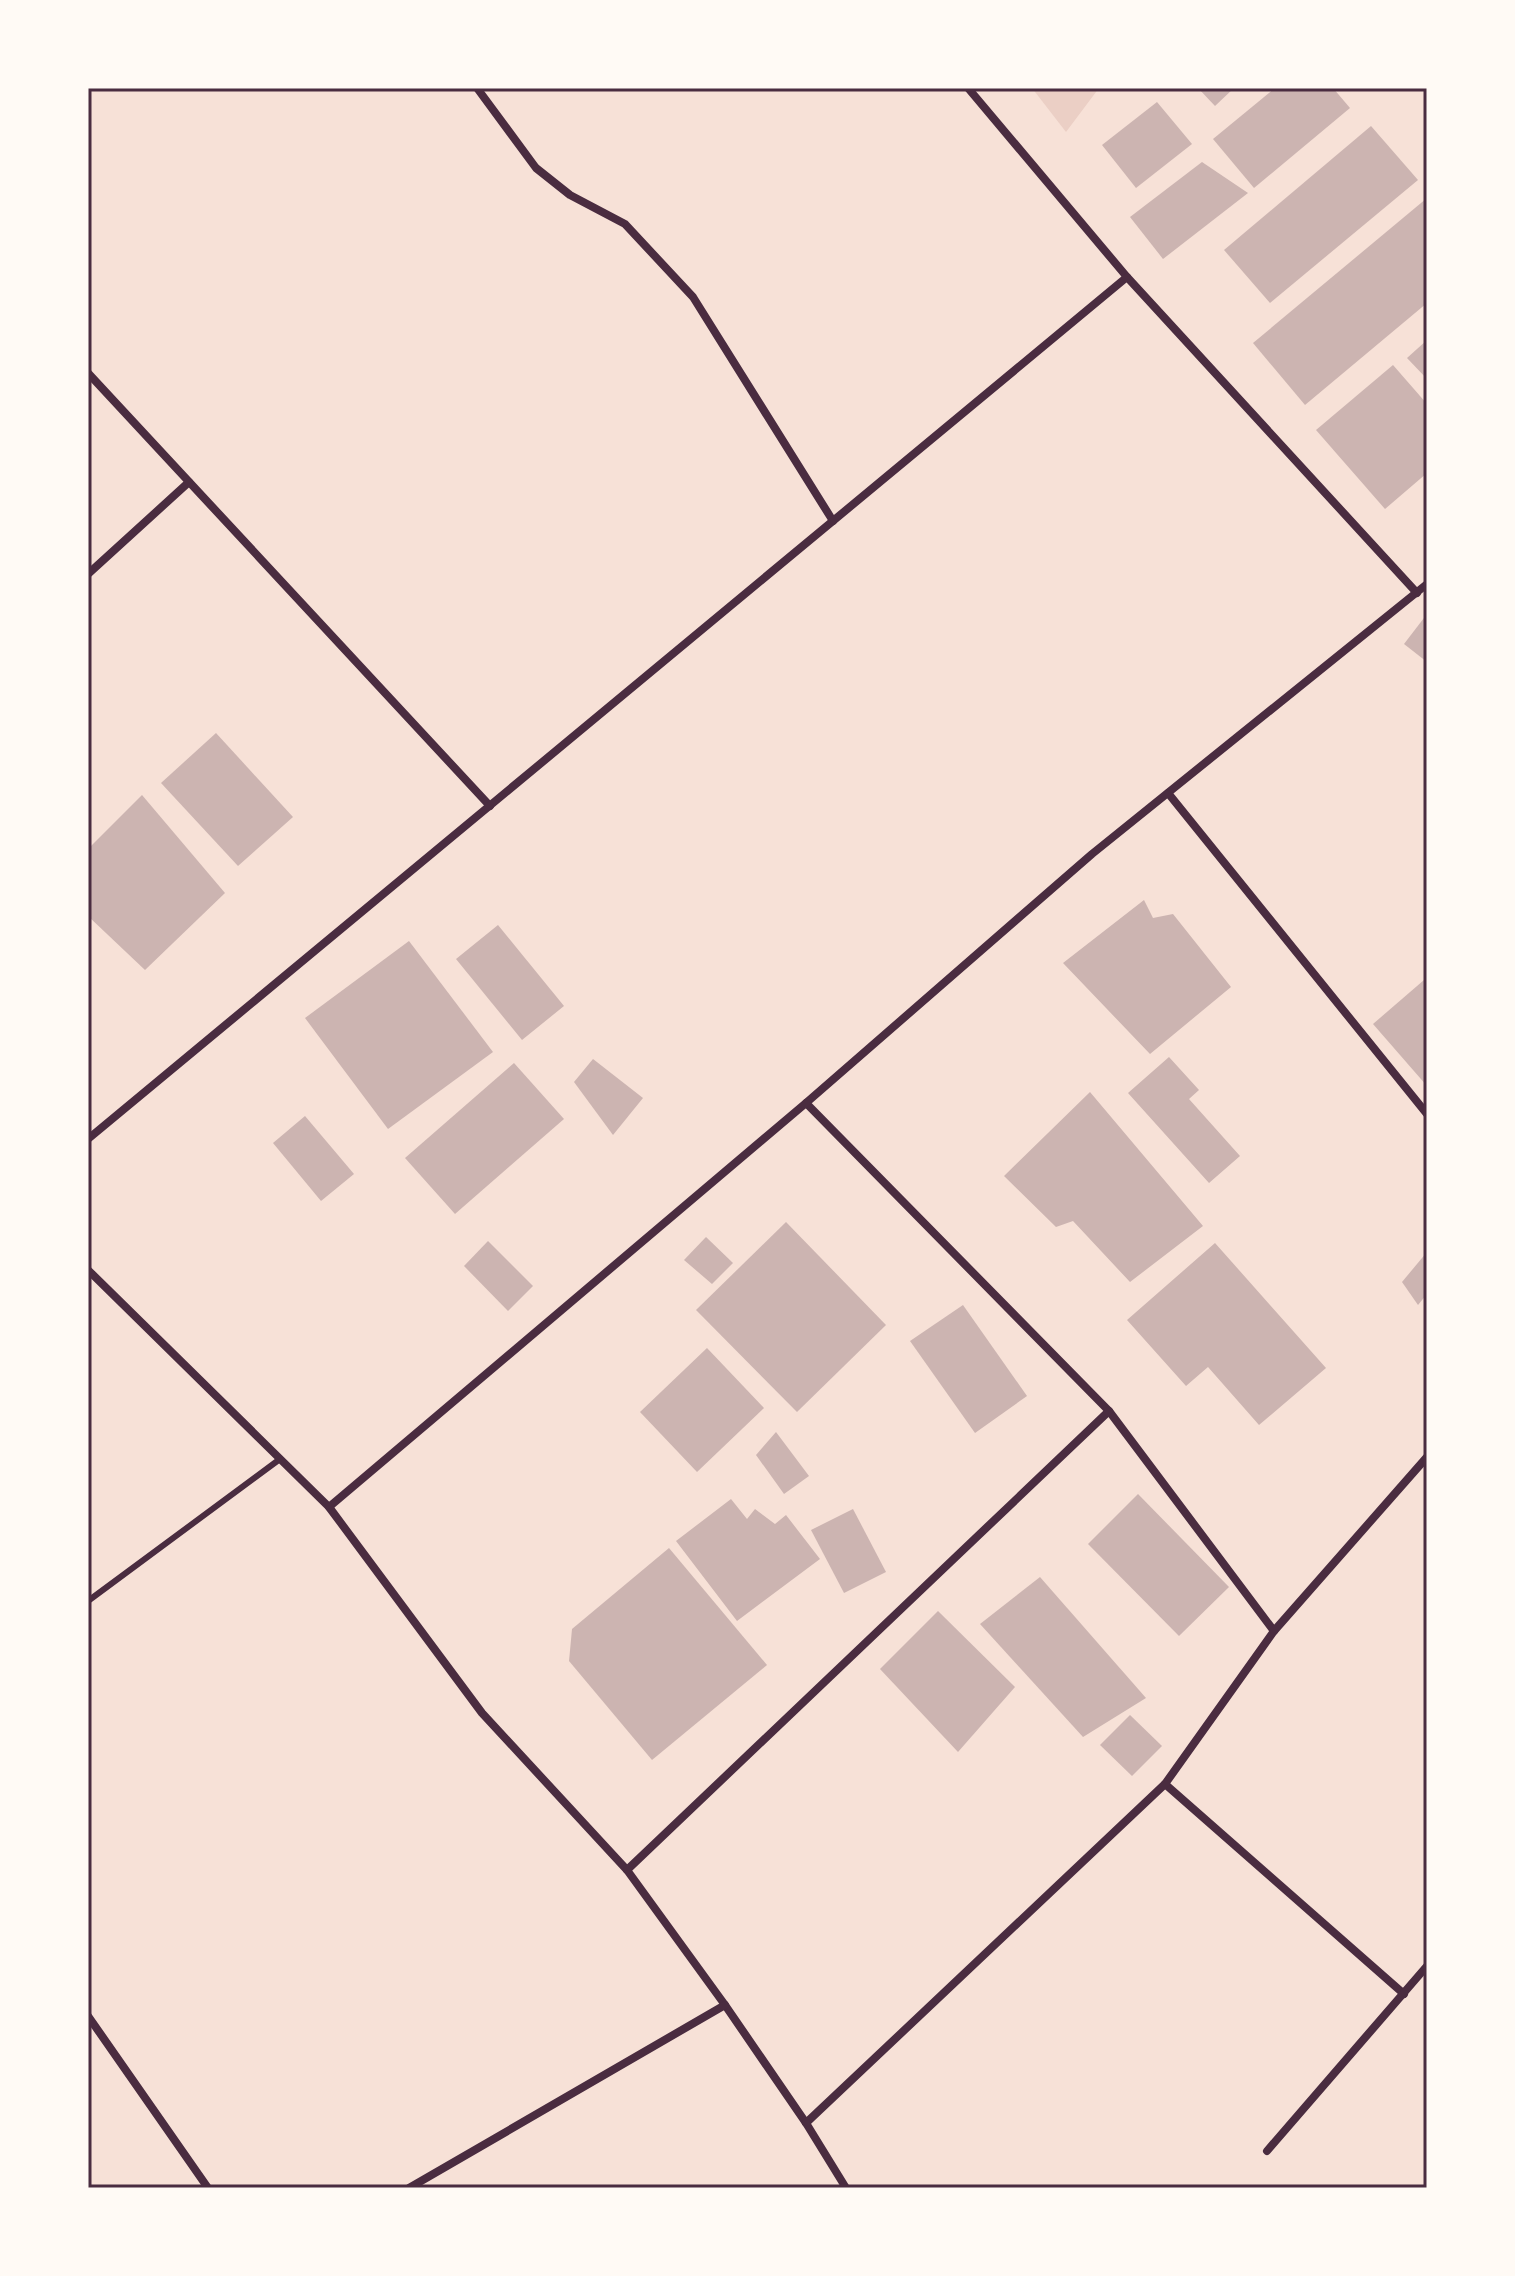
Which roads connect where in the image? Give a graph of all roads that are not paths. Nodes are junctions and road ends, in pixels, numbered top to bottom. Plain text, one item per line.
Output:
1 (477, 88) edge
2 (968, 88) edge
3 (1127, 277) junction
4 (88, 373) edge
5 (189, 482) junction
6 (833, 521) junction
7 (88, 574) edge
8 (1427, 584) edge
9 (1417, 593) junction
10 (1168, 793) junction
11 (490, 806) junction
12 (806, 1103) junction
13 (1427, 1114) edge
14 (88, 1139) edge
15 (88, 1270) edge
16 (1109, 1411) junction
17 (1427, 1457) edge
18 (280, 1459) junction
19 (329, 1507) junction
20 (88, 1601) edge
21 (1274, 1631) junction
22 (1165, 1784) junction
23 (627, 1870) junction
24 (1427, 1966) edge
25 (1404, 1994) junction
26 (725, 2005) junction
27 (88, 2016) edge
28 (806, 2123) junction
29 (1267, 2151) dead end
30 (208, 2188) edge
31 (409, 2188) edge
32 (846, 2188) edge

1 - 6 street
2 - 3 street
3 - 6 street
3 - 9 street
4 - 5 street
5 - 7 street
5 - 11 street
6 - 11 street
8 - 9 street
9 - 10 street
10 - 12 street
10 - 13 street
11 - 14 street
12 - 16 street
12 - 19 street
15 - 18 street
16 - 21 street
16 - 23 street
17 - 21 street
18 - 19 street
18 - 20 lane
19 - 23 street
21 - 22 street
22 - 25 street
22 - 28 street
23 - 26 street
24 - 25 street
25 - 29 street
26 - 28 street
26 - 31 street
27 - 30 street
28 - 32 street

